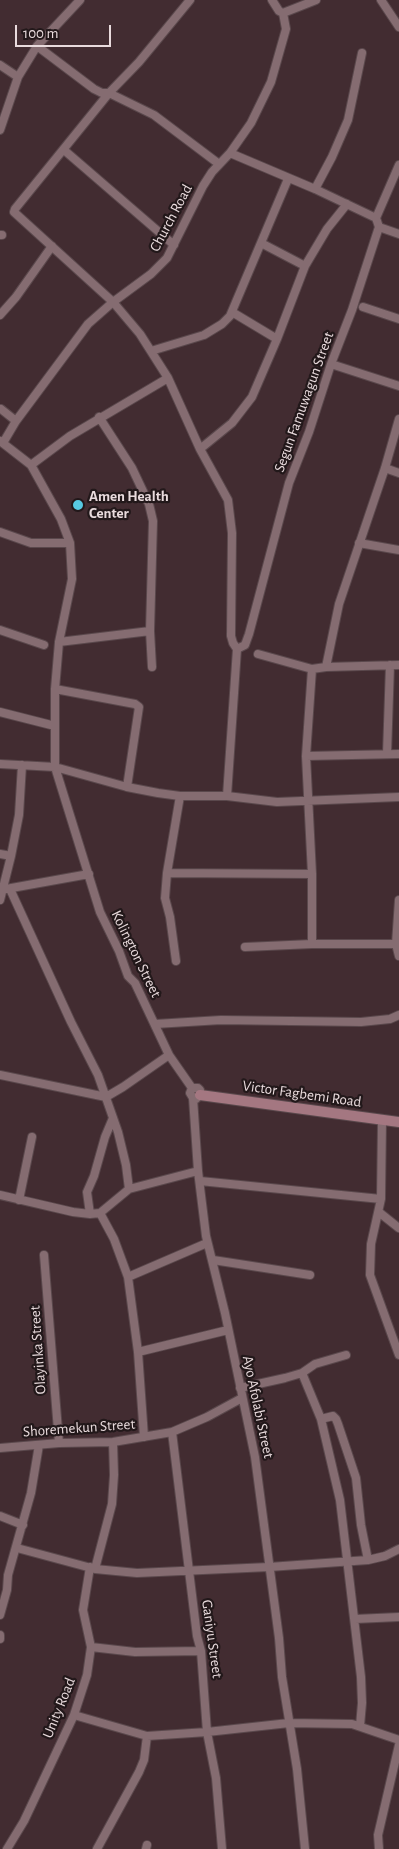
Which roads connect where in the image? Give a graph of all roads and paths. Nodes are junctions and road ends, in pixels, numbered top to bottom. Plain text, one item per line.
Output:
1 (80, 0) edge
2 (190, 0) edge
3 (272, 0) edge
4 (316, 0) edge
5 (381, 0) edge
6 (283, 13) junction
7 (399, 27) edge
8 (38, 46) junction
9 (362, 53) dead end
10 (0, 65) edge
11 (18, 77) junction
12 (109, 94) junction
13 (0, 130) edge
14 (64, 150) junction
15 (230, 153) junction
16 (219, 164) junction
17 (399, 165) edge
18 (288, 179) junction
19 (315, 189) junction
20 (347, 204) junction
21 (376, 218) junction
22 (379, 227) junction
23 (399, 234) edge
24 (261, 243) junction
25 (174, 245) junction
26 (52, 246) junction
27 (305, 266) junction
28 (113, 302) junction
29 (363, 306) dead end
30 (232, 312) junction
31 (0, 315) edge
32 (399, 319) edge
33 (277, 339) junction
34 (151, 351) junction
35 (331, 364) junction
36 (168, 378) junction
37 (399, 386) edge
38 (1, 409) edge
39 (99, 418) junction
40 (399, 419) edge
41 (16, 421) junction
42 (2, 442) edge
43 (200, 449) junction
44 (31, 465) junction
45 (385, 468) junction
46 (399, 473) edge
47 (0, 532) edge
48 (359, 543) junction
49 (70, 544) junction
50 (399, 550) edge
51 (0, 630) edge
52 (150, 631) junction
53 (59, 642) junction
54 (44, 645) dead end
55 (237, 649) junction
56 (258, 654) dead end
57 (390, 665) junction
58 (399, 665) edge
59 (152, 667) dead end
60 (326, 667) junction
61 (312, 669) junction
62 (55, 689) junction
63 (0, 712) edge
64 (55, 726) junction
65 (387, 754) junction
66 (399, 754) edge
67 (306, 756) junction
68 (0, 764) edge
69 (22, 765) junction
70 (55, 767) junction
71 (127, 787) junction
72 (180, 796) junction
73 (227, 796) junction
74 (399, 797) edge
75 (309, 800) junction
76 (0, 854) edge
77 (12, 856) junction
78 (167, 873) junction
79 (89, 874) junction
80 (312, 874) junction
81 (7, 889) junction
82 (0, 900) edge
83 (399, 900) edge
84 (312, 944) junction
85 (396, 944) junction
86 (245, 947) dead end
87 (399, 956) edge
88 (176, 961) dead end
89 (399, 1016) edge
90 (155, 1024) junction
91 (169, 1055) junction
92 (0, 1075) edge
93 (106, 1097) junction
94 (197, 1097) junction
95 (114, 1118) junction
96 (382, 1120) junction
97 (399, 1122) edge
98 (32, 1137) dead end
99 (198, 1171) junction
100 (200, 1181) junction
101 (129, 1189) junction
102 (0, 1195) edge
103 (382, 1199) junction
104 (20, 1200) junction
105 (100, 1212) junction
106 (380, 1213) junction
107 (90, 1214) junction
108 (399, 1228) edge
109 (207, 1243) junction
110 (44, 1255) dead end
111 (212, 1260) junction
112 (310, 1275) dead end
113 (128, 1278) junction
114 (228, 1330) junction
115 (138, 1352) junction
116 (346, 1355) dead end
117 (399, 1355) edge
118 (302, 1373) junction
119 (240, 1388) junction
120 (242, 1398) junction
121 (321, 1419) junction
122 (172, 1432) junction
123 (144, 1437) junction
124 (112, 1442) junction
125 (59, 1443) junction
126 (39, 1445) junction
127 (0, 1448) edge
128 (0, 1516) edge
129 (23, 1525) junction
130 (17, 1548) junction
131 (399, 1549) edge
132 (368, 1560) junction
133 (347, 1562) junction
134 (269, 1567) junction
135 (92, 1568) junction
136 (190, 1570) junction
137 (4, 1574) edge
138 (0, 1615) edge
139 (399, 1617) edge
140 (355, 1618) junction
141 (0, 1635) edge
142 (0, 1639) edge
143 (91, 1647) junction
144 (201, 1651) junction
145 (74, 1714) junction
146 (289, 1722) junction
147 (360, 1726) junction
148 (207, 1732) junction
149 (147, 1736) junction
150 (399, 1740) edge
151 (399, 1745) edge
152 (7, 1849) edge
153 (97, 1849) edge
154 (222, 1849) edge
155 (305, 1849) edge
156 (379, 1849) edge

1 - 8 street
2 - 12 street
3 - 6 street
4 - 6 street
5 - 7 street
6 - 15 street, Church Road
8 - 11 street
8 - 12 street
9 - 19 street
10 - 11 street
11 - 13 street
12 - 14 street
12 - 16 street
14 - 25 street
14 - 26 street
15 - 16 street, Church Road
15 - 18 street
16 - 25 street, Church Road
17 - 21 street
18 - 19 street
18 - 24 street
19 - 20 street
20 - 21 street
20 - 27 street
21 - 22 street
22 - 23 street
22 - 35 street, Segun Famuwagun Street
24 - 27 street
24 - 30 street
25 - 28 street, Church Road
26 - 28 street
26 - 31 street
27 - 33 street
28 - 34 street
28 - 41 street, Church Road
29 - 32 street
30 - 33 street
30 - 34 street
33 - 43 street
34 - 36 street
35 - 37 street
35 - 55 street, Segun Famuwagun Street
36 - 39 street
36 - 43 street
38 - 41 street
39 - 44 street
39 - 52 street
40 - 45 street
41 - 42 street, Church Road
42 - 44 street
43 - 55 street
44 - 49 street, Kolington Street
45 - 46 street
45 - 48 street
47 - 49 street
48 - 50 street
48 - 60 street
49 - 53 street, Kolington Street
51 - 54 street
52 - 53 street
52 - 59 street
53 - 62 street, Kolington Street
55 - 73 street
56 - 61 street
57 - 58 street
57 - 60 street
57 - 65 street
60 - 61 street
61 - 67 street
62 - 64 street, Kolington Street
62 - 71 street
63 - 64 street
64 - 70 street, Kolington Street
65 - 66 street
65 - 67 street
67 - 75 street
68 - 69 street
69 - 70 street
69 - 77 street
70 - 71 street
70 - 79 street, Kolington Street
71 - 72 street
72 - 73 street
72 - 78 street
73 - 75 street
74 - 75 street
75 - 80 street
76 - 77 street
77 - 81 street
78 - 80 street
78 - 88 street
79 - 81 street
79 - 90 street, Kolington Street
80 - 84 street
81 - 82 street
81 - 93 street
83 - 85 street
84 - 85 street
84 - 86 street
85 - 87 street
89 - 90 street
90 - 91 street, Kolington Street
91 - 93 street
91 - 94 street, Kolington Street
92 - 93 street
93 - 95 street
94 - 96 street, Victor Fagbemi Road
94 - 99 street, Ayo Afolabi Street
95 - 101 street
95 - 107 street
96 - 97 street, Victor Fagbemi Road
96 - 103 street
98 - 104 street
99 - 100 street, Ayo Afolabi Street
99 - 101 street
100 - 103 street
100 - 109 street, Ayo Afolabi Street
101 - 105 street
102 - 104 street
103 - 106 street
104 - 107 street
105 - 107 street
105 - 113 street
106 - 108 street
106 - 117 street
109 - 111 street, Ayo Afolabi Street
109 - 113 street
110 - 125 street, Olayinka Street
111 - 112 street
111 - 114 street, Ayo Afolabi Street
113 - 115 street
114 - 115 street
114 - 119 street, Ayo Afolabi Street
115 - 123 street
116 - 118 street
118 - 119 street
118 - 121 street
119 - 120 street, Ayo Afolabi Street
120 - 122 street, Shoremekun Street
120 - 134 street, Ayo Afolabi Street
121 - 132 street
121 - 133 street
122 - 123 street, Shoremekun Street
122 - 136 street, Ganiyu Street
123 - 124 street, Shoremekun Street
124 - 125 street, Shoremekun Street
124 - 135 street, Unity Road
125 - 126 street, Shoremekun Street
126 - 127 street, Shoremekun Street
126 - 129 street
128 - 129 street
129 - 130 street
130 - 135 street
130 - 137 street
131 - 132 street
132 - 133 street
133 - 134 street
133 - 140 street
134 - 136 street
134 - 146 street, Ayo Afolabi Street
135 - 136 street
135 - 143 street, Unity Road
136 - 144 street, Ganiyu Street
137 - 138 street
139 - 140 street
140 - 147 street
141 - 142 street
143 - 144 street
143 - 145 street, Unity Road
144 - 148 street, Ganiyu Street
145 - 149 street
145 - 152 street, Unity Road
146 - 147 street
146 - 148 street
146 - 155 street, Ayo Afolabi Street
147 - 150 street
148 - 149 street
148 - 154 street, Ganiyu Street
149 - 153 street
151 - 156 street

